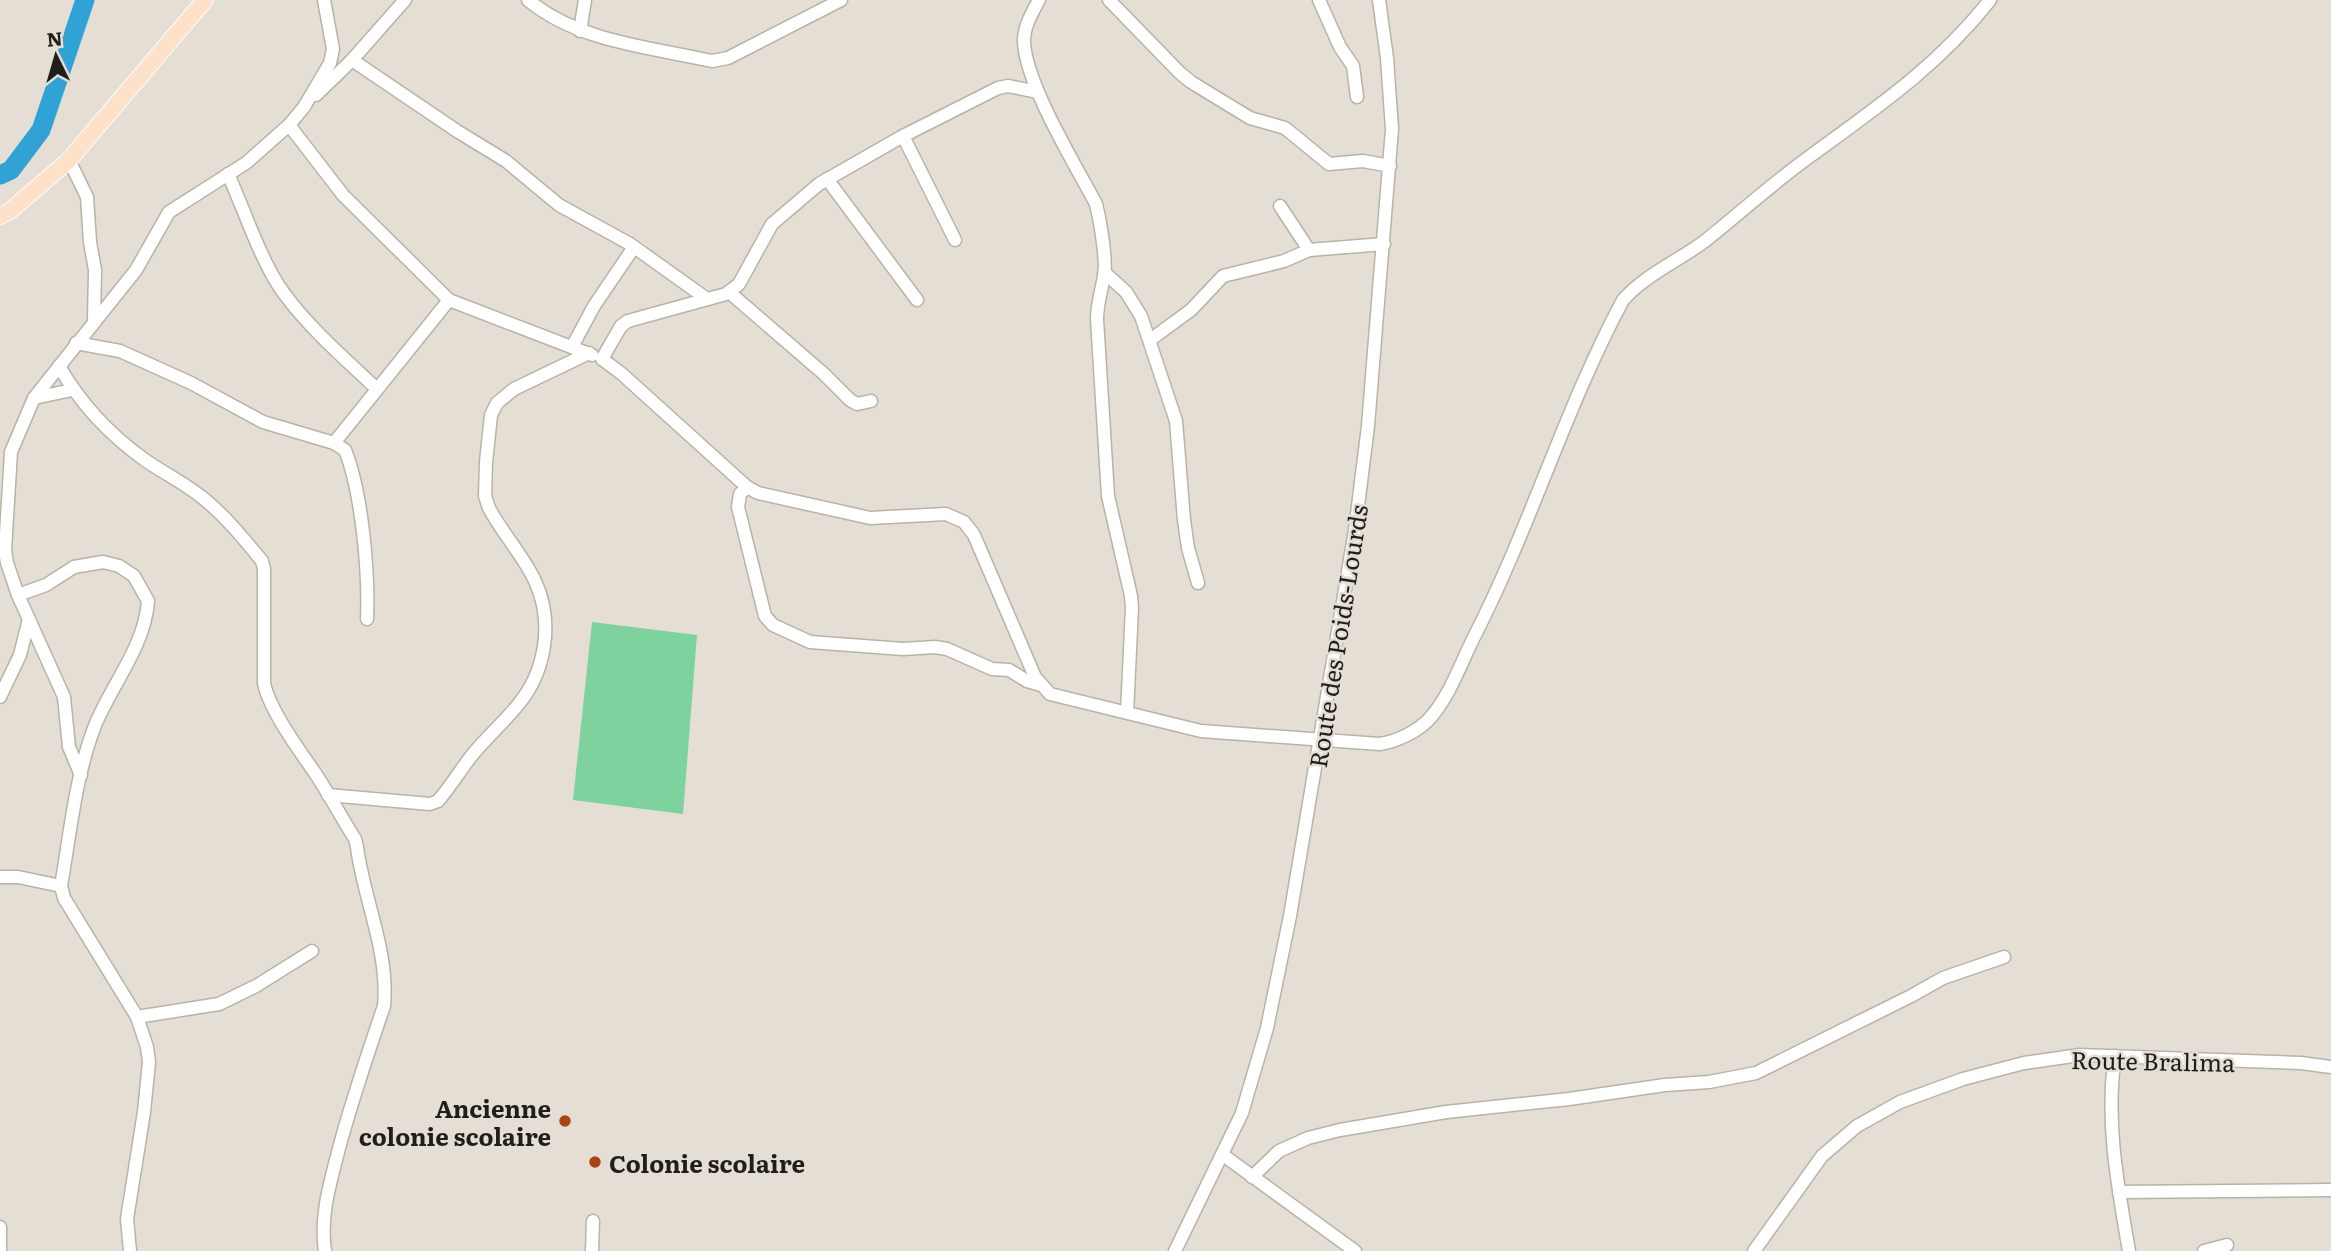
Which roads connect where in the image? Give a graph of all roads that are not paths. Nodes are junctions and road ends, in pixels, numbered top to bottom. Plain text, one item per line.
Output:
1 (205, 0) edge
2 (324, 0) edge
3 (405, 0) edge
4 (528, 0) edge
5 (585, 0) edge
6 (841, 0) edge
7 (1039, 0) edge
8 (1109, 0) edge
9 (1320, 0) edge
10 (1379, 0) edge
11 (1990, 0) edge
12 (580, 31) junction
13 (352, 60) junction
14 (1038, 92) junction
15 (1357, 97) dead end
16 (304, 107) junction
17 (289, 125) junction
18 (903, 136) junction
19 (69, 160) junction
20 (1390, 166) junction
21 (228, 174) junction
22 (827, 179) junction
23 (1280, 206) dead end
24 (0, 216) edge
25 (955, 240) dead end
26 (1384, 244) junction
27 (634, 247) junction
28 (1309, 250) junction
29 (1105, 273) junction
30 (729, 292) junction
31 (707, 299) junction
32 (449, 300) junction
33 (917, 300) dead end
34 (94, 321) junction
35 (1150, 340) junction
36 (76, 343) junction
37 (572, 347) junction
38 (589, 353) junction
39 (602, 359) junction
40 (59, 366) junction
41 (377, 389) junction
42 (72, 390) junction
43 (34, 398) junction
44 (871, 401) dead end
45 (334, 443) junction
46 (747, 487) junction
47 (6, 578) edge
48 (1198, 583) dead end
49 (18, 595) junction
50 (29, 619) junction
51 (367, 619) dead end
52 (1041, 685) junction
53 (0, 697) edge
54 (1127, 713) junction
55 (1320, 738) junction
56 (82, 775) junction
57 (328, 795) junction
58 (0, 877) edge
59 (61, 886) junction
60 (312, 951) dead end
61 (2004, 957) dead end
62 (137, 1017) junction
63 (2115, 1056) junction
64 (2331, 1067) edge
65 (1223, 1155) junction
66 (1252, 1177) junction
67 (2331, 1190) edge
68 (2119, 1192) junction
69 (593, 1221) dead end
70 (0, 1227) edge
71 (2227, 1245) dead end
72 (0, 1251) edge
73 (130, 1251) edge
74 (323, 1251) edge
75 (593, 1251) edge
76 (1175, 1251) edge
77 (1355, 1251) edge
78 (1754, 1251) edge
79 (2129, 1251) edge
80 (2204, 1251) edge

1 - 19 main road
2 - 16 street
3 - 13 street
4 - 12 street
5 - 12 street
6 - 12 street
7 - 14 street
8 - 20 street
9 - 15 street
10 - 20 street, Route des Poids-Lourds
11 - 55 street
13 - 16 street
13 - 27 street
14 - 18 street
14 - 29 street
16 - 17 street
17 - 21 street
17 - 32 street
18 - 22 street
18 - 25 street
19 - 24 main road
19 - 34 street
20 - 26 street, Route des Poids-Lourds
21 - 34 street
21 - 41 street
22 - 30 street
22 - 33 street
23 - 28 street
26 - 28 street
26 - 55 street, Route des Poids-Lourds
27 - 31 street
27 - 37 street
28 - 35 street
29 - 35 street
29 - 54 street
30 - 31 street
30 - 44 street
31 - 39 street
32 - 37 street
32 - 41 street
34 - 36 street
35 - 48 street
36 - 40 street
36 - 45 street
37 - 38 street
38 - 39 street
38 - 57 street
39 - 46 street
40 - 42 street
40 - 43 street
41 - 45 street
42 - 43 street
42 - 57 street
43 - 47 street
45 - 51 street
46 - 52 street
46 - 52 street
47 - 49 street
49 - 50 street
49 - 56 street
50 - 53 street
50 - 56 street
52 - 54 street
54 - 55 street
55 - 65 street, Route des Poids-Lourds
56 - 59 street
57 - 74 street
58 - 59 street
59 - 62 street
60 - 62 street
61 - 66 street
62 - 73 street
63 - 64 street, Route Bralima
63 - 68 street
63 - 78 street, Route Bralima
65 - 66 street
65 - 76 street, Route des Poids-Lourds
66 - 77 street
67 - 68 street
68 - 79 street
69 - 75 street
70 - 72 street
71 - 80 street

